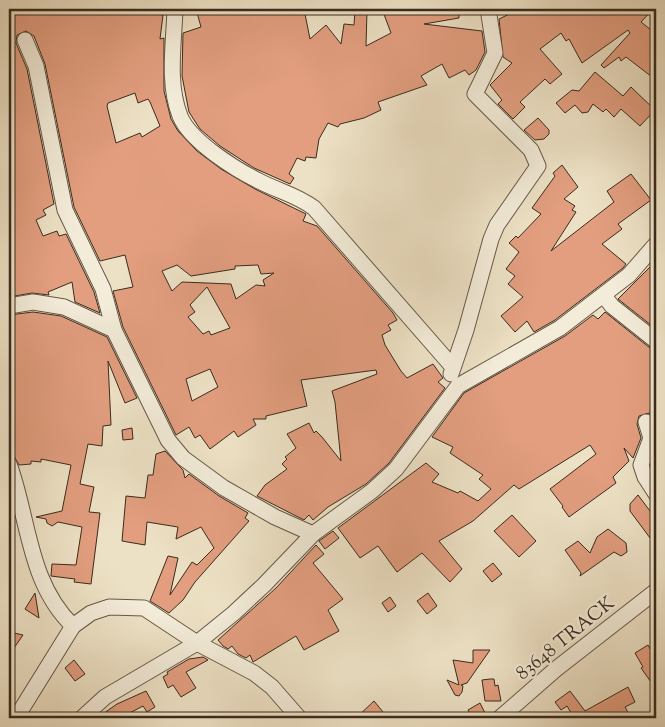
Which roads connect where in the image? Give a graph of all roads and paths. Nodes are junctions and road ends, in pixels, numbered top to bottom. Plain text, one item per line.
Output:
1 (175, 9) edge
2 (488, 9) edge
3 (25, 40) dead end
4 (656, 244) edge
5 (604, 296) junction
6 (9, 306) edge
7 (114, 330) junction
8 (656, 341) edge
9 (452, 366) junction
10 (458, 386) junction
11 (646, 422) dead end
12 (9, 464) edge
13 (656, 494) edge
14 (314, 534) junction
15 (656, 591) edge
16 (73, 626) junction
17 (197, 643) junction
18 (16, 718) edge
19 (82, 718) edge
20 (299, 718) edge
21 (500, 718) edge

1 - 9 street
2 - 9 street
3 - 7 street
4 - 5 street
5 - 8 street
5 - 10 street
6 - 7 street
7 - 14 street
9 - 10 street
10 - 14 street
11 - 13 street
12 - 16 street
14 - 17 street
15 - 21 street, 83648 TRACK
16 - 17 street
16 - 18 street
17 - 19 street
17 - 20 street

